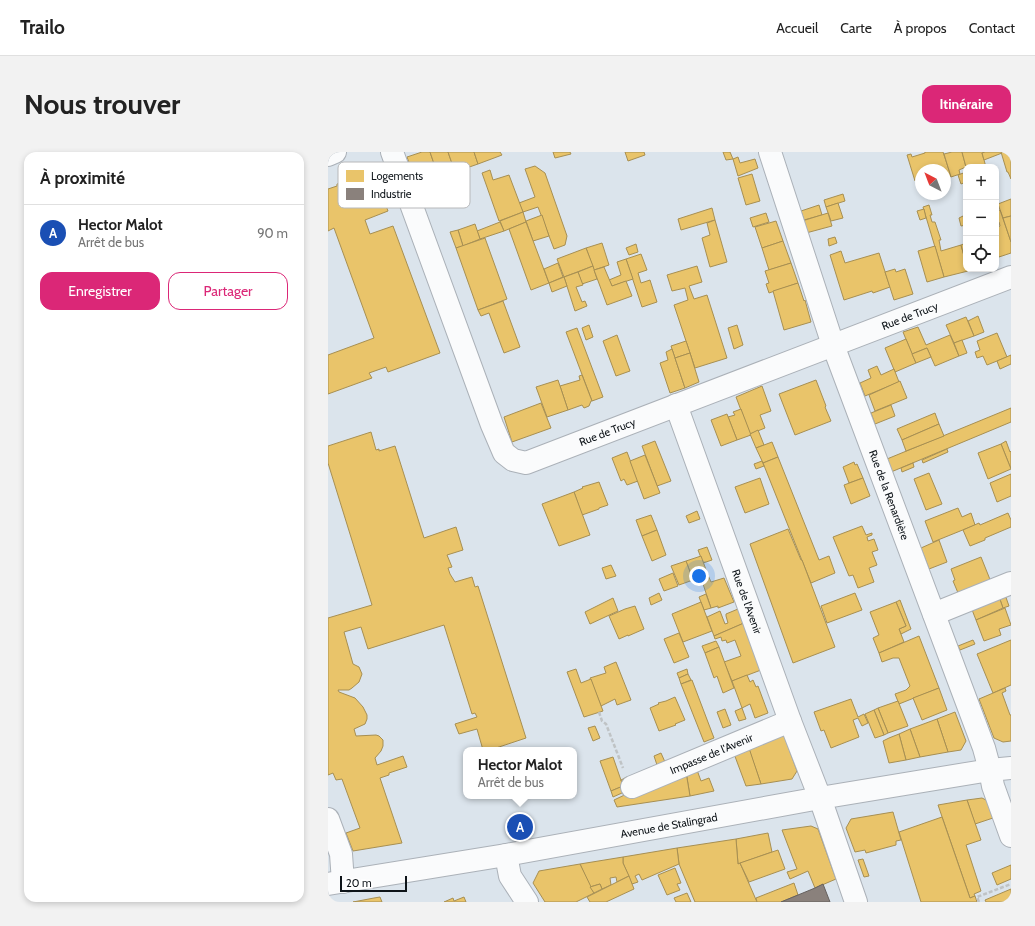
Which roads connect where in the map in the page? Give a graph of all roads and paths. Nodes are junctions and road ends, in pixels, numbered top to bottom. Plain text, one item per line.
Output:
1 (335, 152) edge
2 (392, 152) edge
3 (770, 152) edge
4 (328, 155) edge
5 (396, 162) edge
6 (413, 208) edge
7 (1011, 277) edge
8 (833, 345) junction
9 (676, 405) junction
10 (1011, 583) edge
11 (934, 614) junction
12 (599, 712) dead end
13 (790, 721) junction
14 (1001, 769) edge
15 (628, 779) joint
16 (820, 798) junction
17 (328, 819) edge
18 (1011, 836) edge
19 (506, 855) junction
20 (336, 883) edge
21 (1011, 884) edge
22 (527, 902) edge
23 (856, 902) edge
24 (979, 902) edge

1 - 4 street
2 - 5 street, Rue de Trucy
3 - 8 street, Rue de la Renardière
6 - 9 street, Rue de Trucy
7 - 8 street, Rue de Trucy
8 - 9 street, Rue de Trucy
8 - 11 street, Rue de la Renardière
9 - 13 street, Rue de l'Avenir
10 - 11 street
11 - 14 street, Rue de la Renardière
12 - 15 path
13 - 15 street, Impasse de l'Avenir
13 - 16 street, Rue de l'Avenir
14 - 16 street, Avenue de Stalingrad
14 - 18 street, Rue de la Renardière
16 - 19 street, Avenue de Stalingrad
16 - 23 street, Rue de l'Avenir
17 - 20 street
19 - 20 street, Avenue de Stalingrad
19 - 22 street
21 - 24 path

